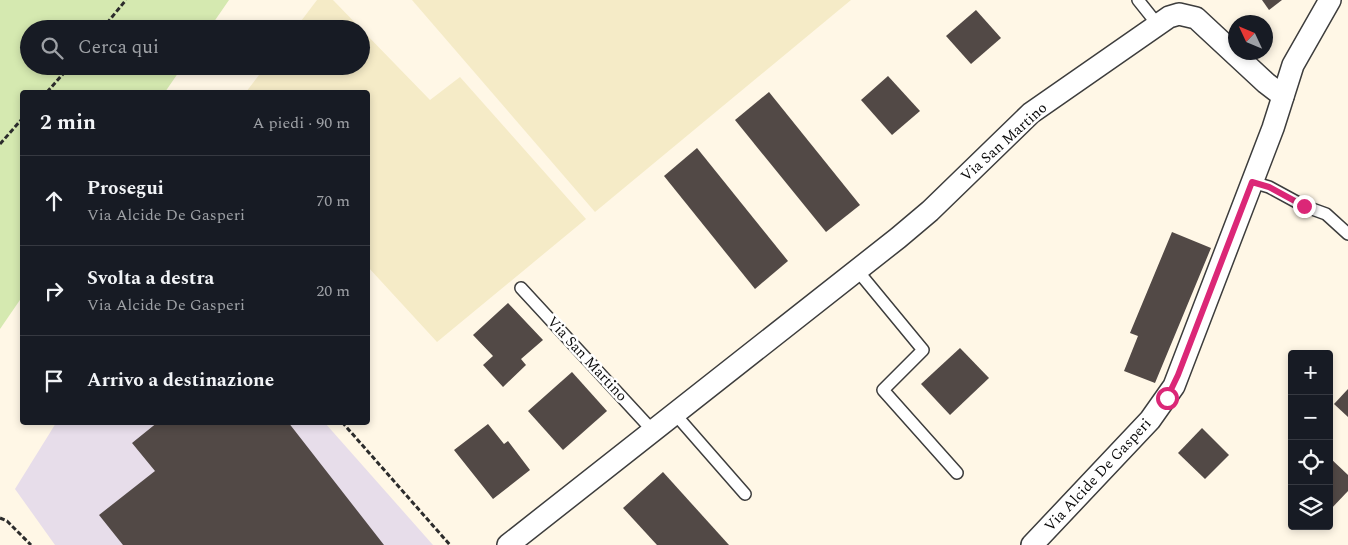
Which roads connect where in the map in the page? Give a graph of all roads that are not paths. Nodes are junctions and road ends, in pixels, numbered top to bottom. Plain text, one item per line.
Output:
1 (1138, 0) edge
2 (1330, 0) edge
3 (1158, 25) junction
4 (1283, 96) junction
5 (1252, 182) junction
6 (1348, 234) edge
7 (857, 270) junction
8 (522, 288) dead end
9 (674, 414) junction
10 (653, 431) junction
11 (957, 474) dead end
12 (745, 494) dead end
13 (508, 545) edge
14 (1032, 545) edge

1 - 3 lane
2 - 4 street, Via Alcide De Gasperi
3 - 4 street, Via San Martino
3 - 7 street, Via San Martino
4 - 5 street, Via Alcide De Gasperi
5 - 6 lane
5 - 14 street, Via Alcide De Gasperi
7 - 9 street, Via San Martino
7 - 11 lane
8 - 10 lane, Via San Martino
9 - 10 street, Via San Martino
9 - 12 lane
10 - 13 street, Via San Martino

